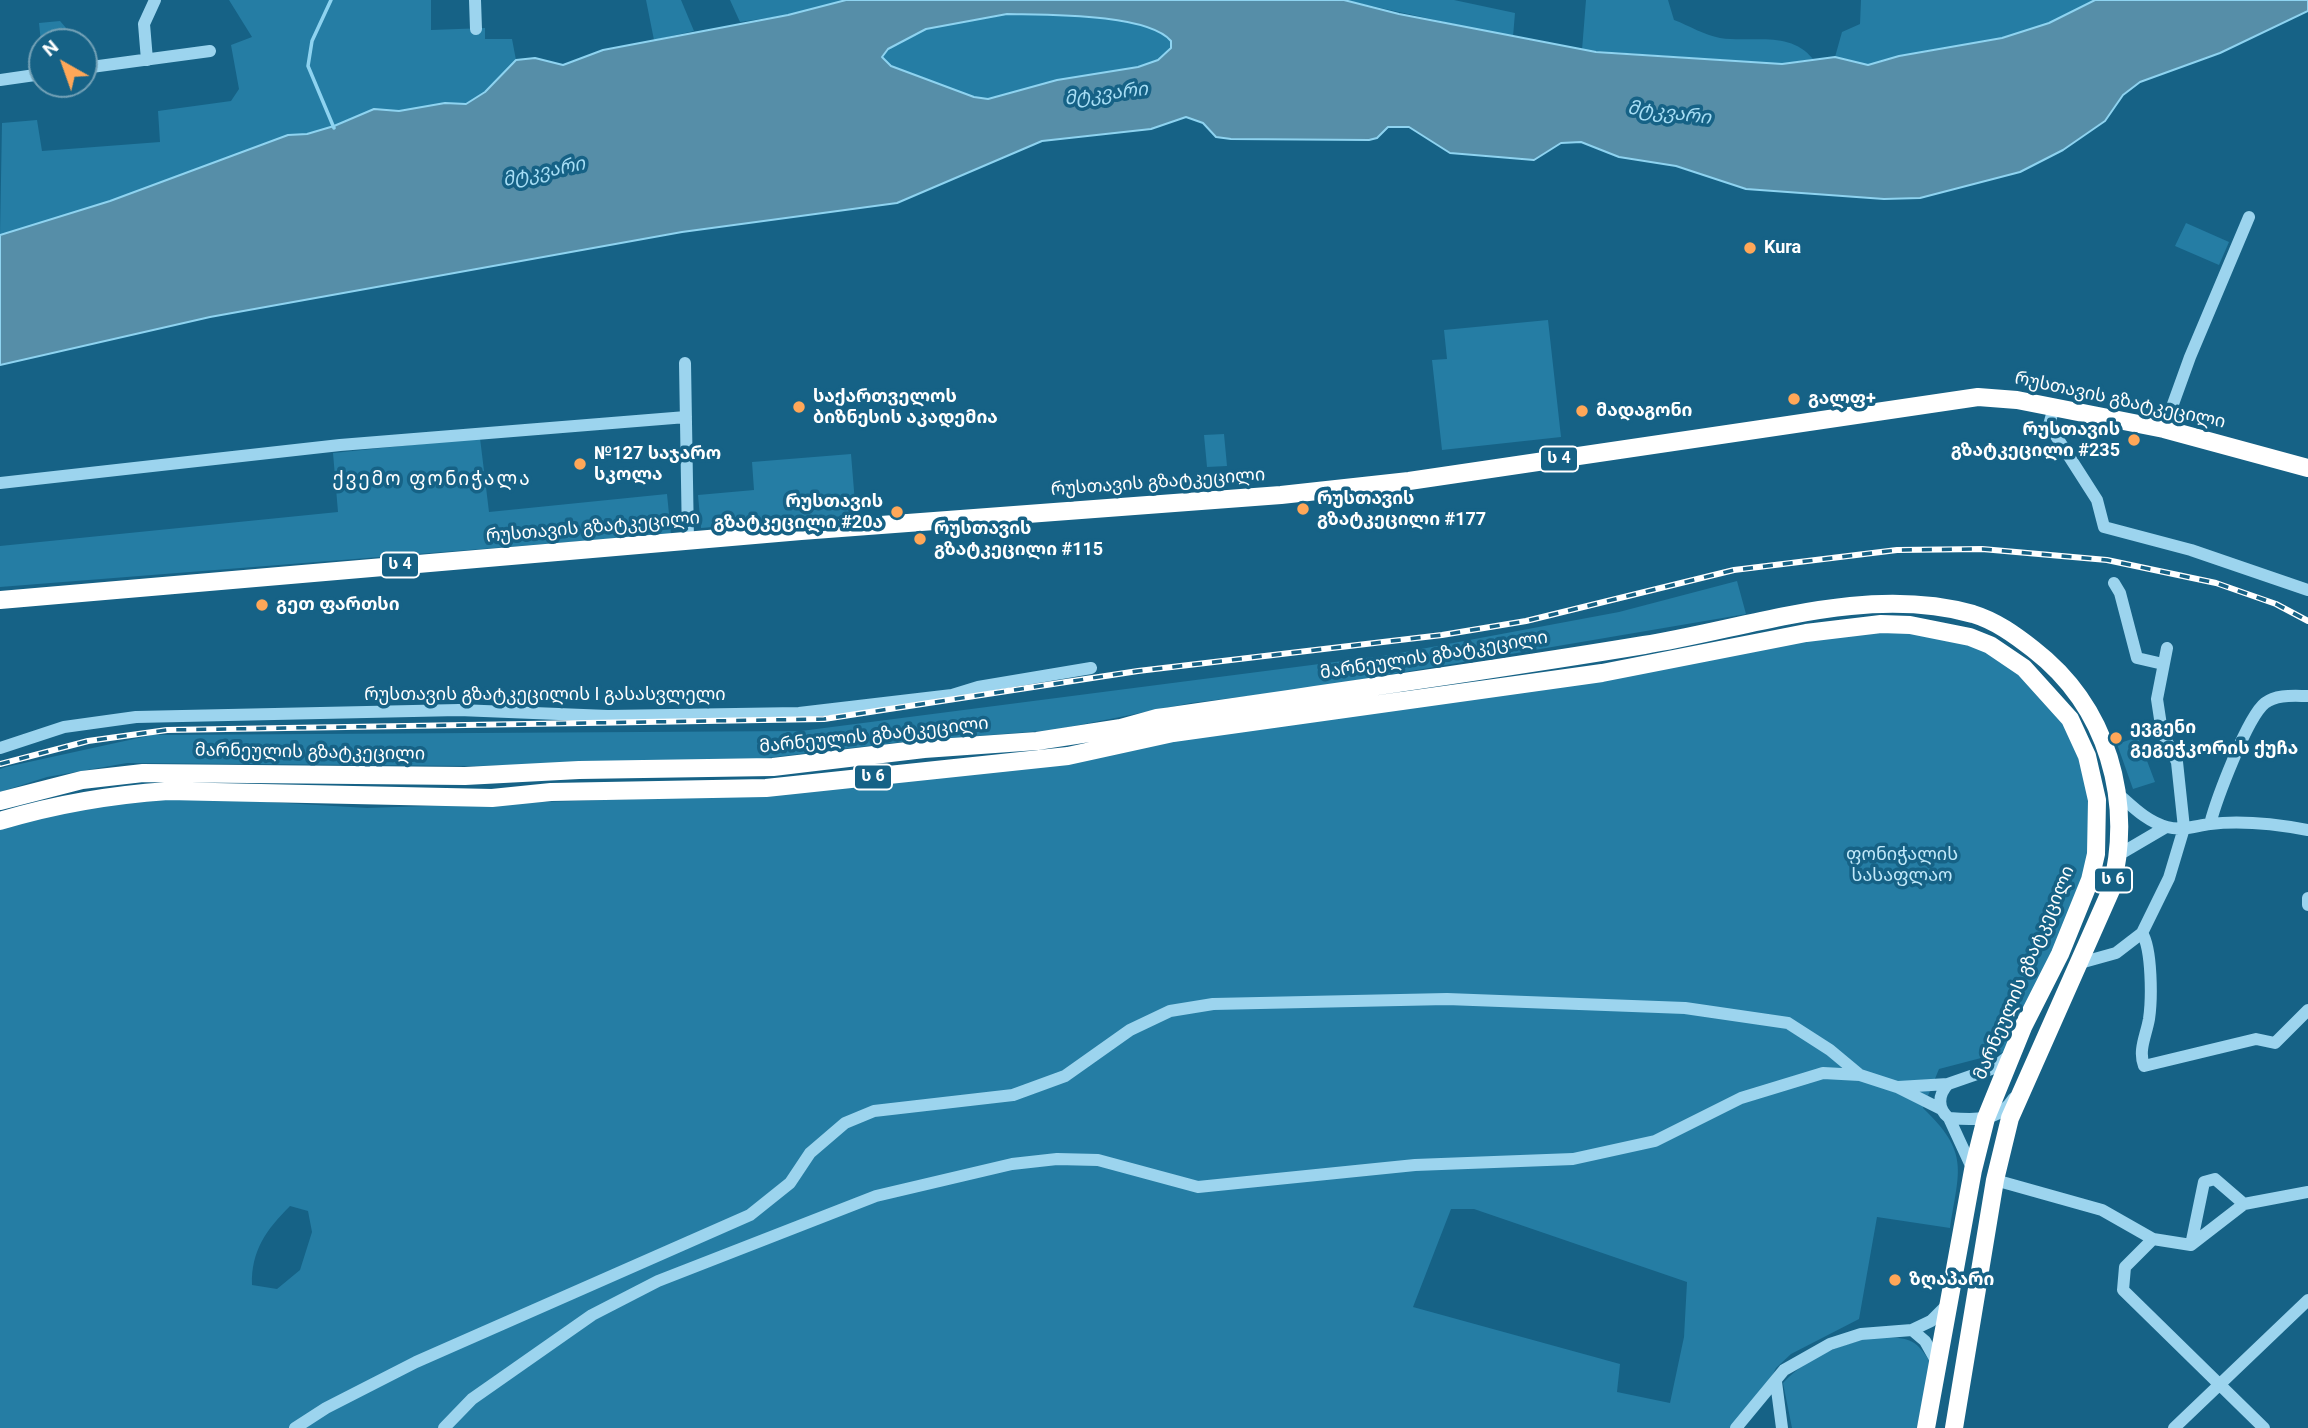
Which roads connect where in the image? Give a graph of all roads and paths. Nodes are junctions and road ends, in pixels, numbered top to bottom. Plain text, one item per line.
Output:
1 (156, 0) edge
2 (475, 0) edge
3 (476, 29) dead end
4 (209, 51) dead end
5 (147, 60) junction
6 (98, 66) edge
7 (28, 76) edge
8 (0, 80) edge
9 (2249, 217) dead end
10 (685, 363) dead end
11 (2054, 407) junction
12 (686, 417) junction
13 (2164, 429) junction
14 (2308, 468) edge
15 (0, 483) edge
16 (688, 541) junction
17 (2114, 583) dead end
18 (2308, 590) edge
19 (0, 600) edge
20 (1623, 648) junction
21 (2167, 648) dead end
22 (1597, 652) junction
23 (2163, 664) junction
24 (1090, 668) dead end
25 (1627, 668) junction
26 (1602, 673) junction
27 (2308, 696) edge
28 (0, 748) edge
29 (2117, 793) junction
30 (0, 801) edge
31 (0, 821) edge
32 (2210, 824) junction
33 (2166, 827) junction
34 (2184, 828) junction
35 (2308, 830) edge
36 (2120, 854) junction
37 (2308, 898) edge
38 (2308, 905) edge
39 (2142, 933) junction
40 (2080, 963) junction
41 (2308, 1010) edge
42 (2011, 1054) junction
43 (1860, 1075) junction
44 (1948, 1084) junction
45 (2021, 1086) junction
46 (1897, 1087) junction
47 (1945, 1114) junction
48 (1986, 1118) junction
49 (1973, 1170) junction
50 (1995, 1180) junction
51 (2308, 1192) edge
52 (2244, 1204) junction
53 (2153, 1239) junction
54 (2191, 1245) junction
55 (1948, 1304) junction
56 (2306, 1306) edge
57 (1912, 1330) junction
58 (1938, 1364) junction
59 (1776, 1382) junction
60 (2220, 1384) junction
61 (295, 1428) edge
62 (444, 1428) edge
63 (1736, 1428) edge
64 (1782, 1428) edge
65 (1926, 1428) edge
66 (1954, 1428) edge
67 (2174, 1428) edge
68 (2264, 1428) edge

1 - 5 street
2 - 3 street
4 - 5 street
5 - 6 street
7 - 8 street
9 - 13 street
10 - 12 street
11 - 13 highway, რუსთავის გზატკეცილი / ს 4
11 - 16 highway, რუსთავის გზატკეცილი / ს 4
11 - 18 street
12 - 15 street
12 - 16 street
13 - 14 highway, რუსთავის გზატკეცილი / ს 4
16 - 19 highway, რუსთავის გზატკეცილი / ს 4
17 - 23 street
20 - 22 highway, მარნეულის გზატკეცილი / ს 6
20 - 25 highway
20 - 29 highway, მარნეულის გზატკეცილი / ს 6
21 - 23 street
22 - 26 highway
22 - 30 highway, მარნეულის გზატკეცილი / ს 6
23 - 34 street
24 - 28 street, რუსთავის გზატკეცილის I გასასვლელი
25 - 26 highway, მარნეულის გზატკეცილი / ს 6
25 - 42 highway, მარნეულის გზატკეცილი / ს 6
26 - 31 highway, მარნეულის გზატკეცილი / ს 6
27 - 32 street
29 - 33 street
29 - 36 highway, მარნეულის გზატკეცილი / ს 6
32 - 34 street
32 - 35 street
33 - 34 street
33 - 36 street
34 - 39 street
36 - 40 highway, მარნეულის გზატკეცილი / ს 6
37 - 38 street
39 - 40 street
39 - 41 street
40 - 45 highway, მარნეულის გზატკეცილი / ს 6
42 - 44 street
42 - 48 highway, მარნეულის გზატკეცილი / ს 6
43 - 46 street
43 - 61 street
43 - 62 street
44 - 46 street
44 - 47 street
45 - 48 street
45 - 50 highway, მარნეულის გზატკეცილი / ს 6
46 - 47 street
47 - 48 street
47 - 49 street
48 - 49 highway, მარნეულის გზატკეცილი / ს 6
49 - 55 highway, მარნეულის გზატკეცილი / ს 6
50 - 53 street
50 - 66 highway, მარნეულის გზატკეცილი / ს 6
51 - 52 street
52 - 54 street
52 - 54 street
53 - 54 street
53 - 60 street
55 - 57 street
55 - 58 highway, მარნეულის გზატკეცილი / ს 6
56 - 60 street
57 - 58 street
57 - 59 street
58 - 65 highway, მარნეულის გზატკეცილი / ს 6
59 - 63 street
59 - 64 street
60 - 67 street
60 - 68 street

